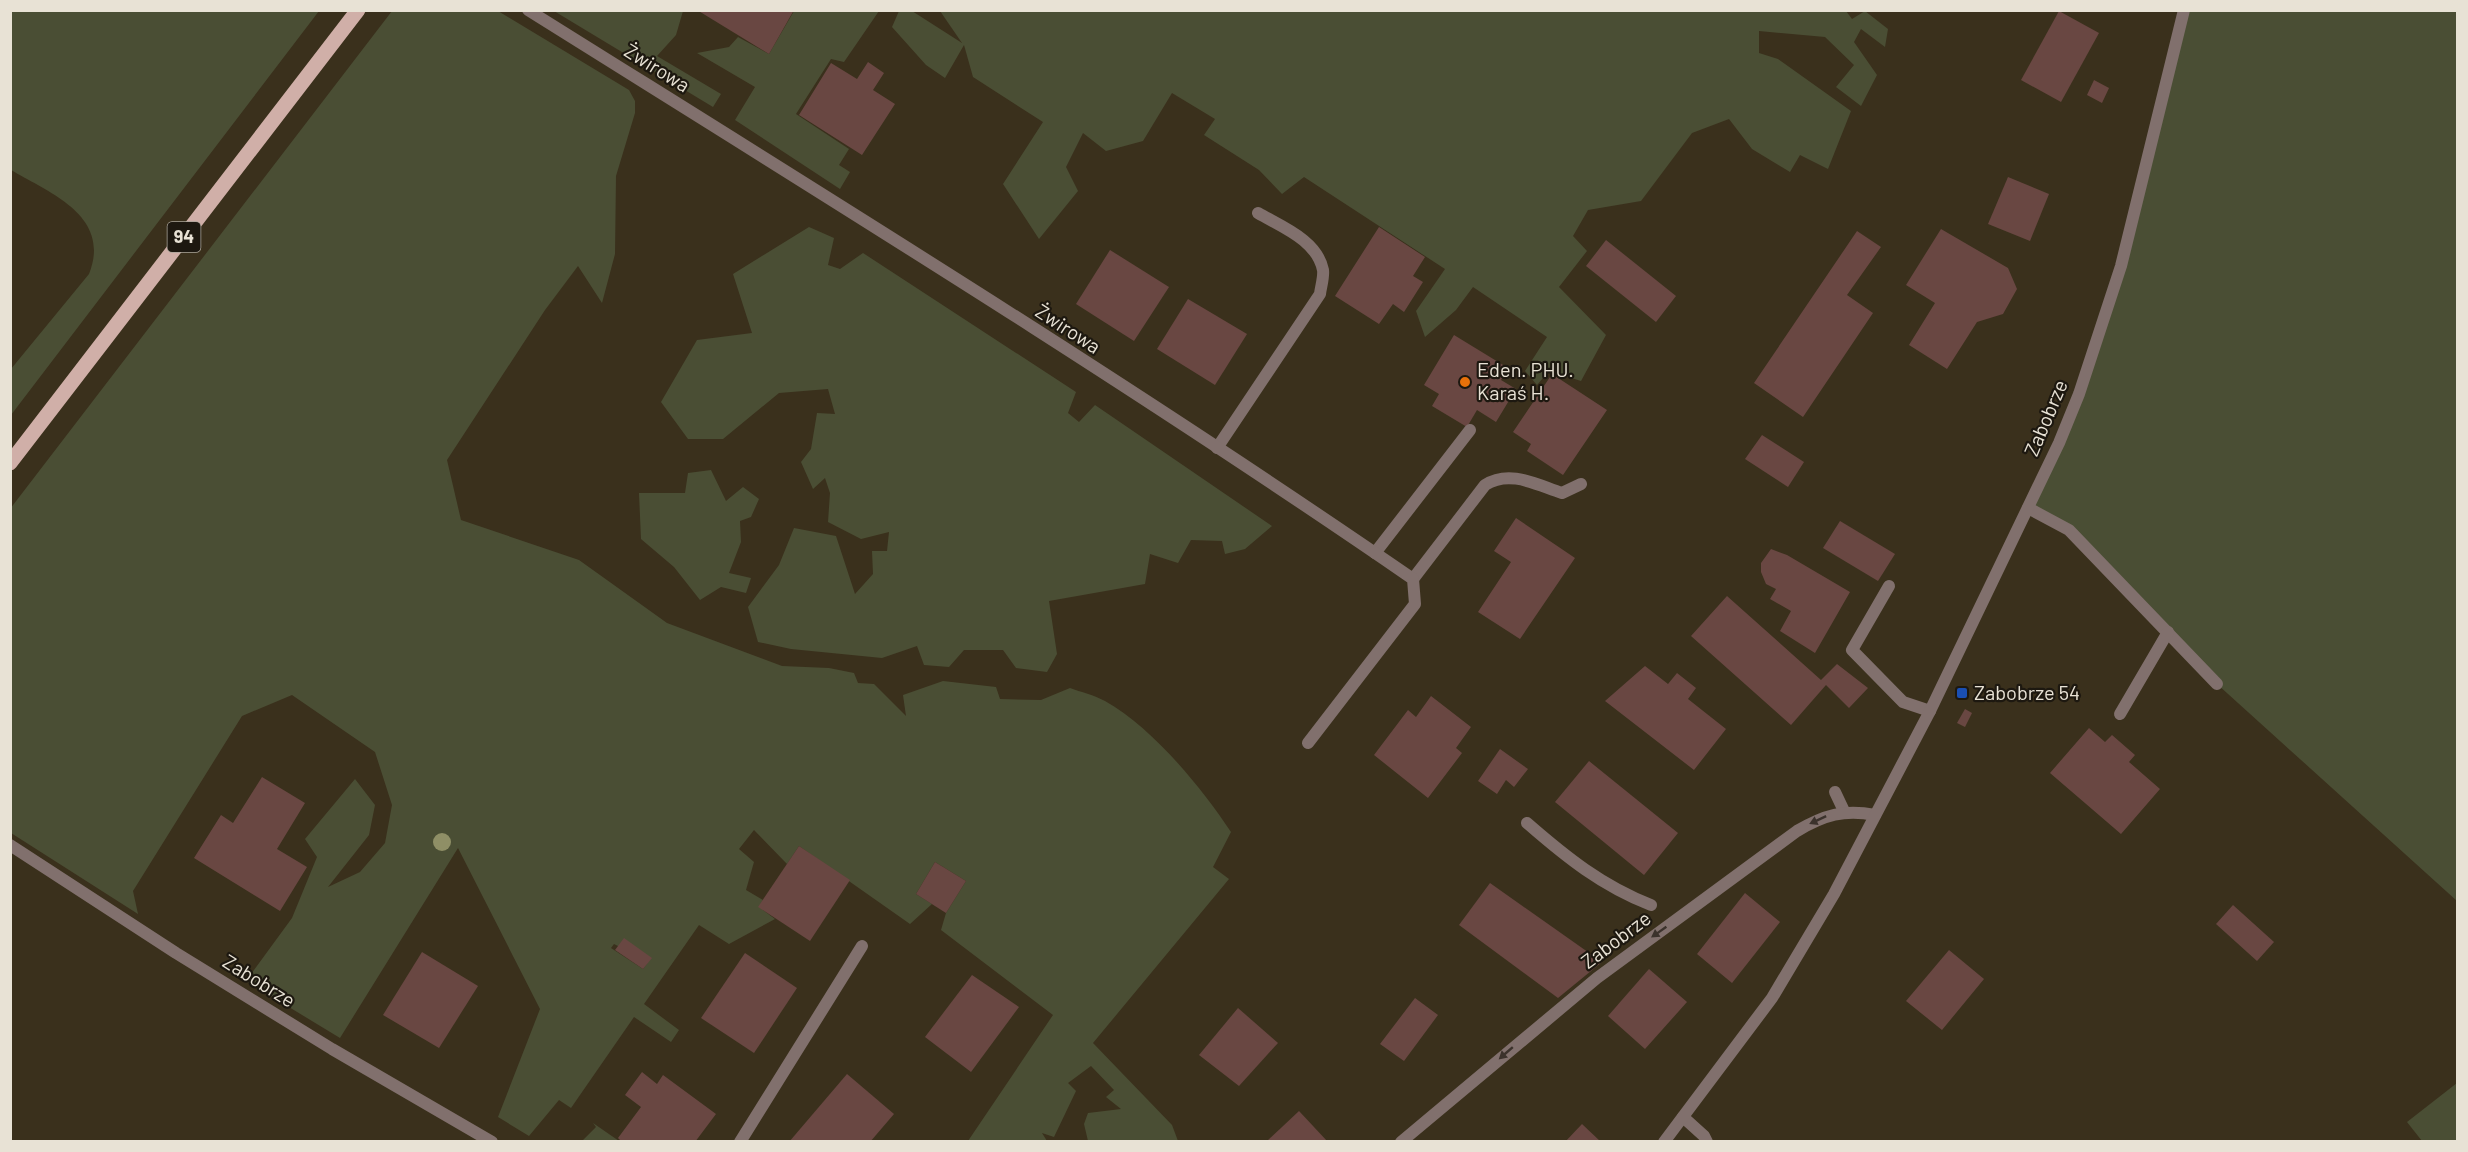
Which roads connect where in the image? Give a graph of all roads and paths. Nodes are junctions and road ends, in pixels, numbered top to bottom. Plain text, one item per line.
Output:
1 (358, 10) edge
2 (528, 10) edge
3 (2184, 10) edge
4 (1258, 213) dead end
5 (1470, 430) dead end
6 (1217, 448) junction
7 (10, 463) edge
8 (1581, 483) dead end
9 (2028, 508) junction
10 (1375, 553) junction
11 (1413, 579) junction
12 (1889, 586) dead end
13 (2168, 632) junction
14 (2217, 684) dead end
15 (1930, 711) junction
16 (2120, 714) dead end
17 (1308, 743) dead end
18 (1835, 792) dead end
19 (1844, 811) junction
20 (1875, 815) junction
21 (1527, 823) dead end
22 (10, 845) edge
23 (1651, 904) dead end
24 (862, 946) dead end
25 (1683, 1117) junction
26 (492, 1142) edge
27 (740, 1142) edge
28 (1401, 1142) edge
29 (1664, 1142) edge
30 (1707, 1142) edge

1 - 7 main road, 94
2 - 6 street, Żwirowa
3 - 9 street, Zabobrze
4 - 6 street
5 - 10 street
6 - 10 street, Żwirowa
8 - 11 street
9 - 13 street
9 - 15 street, Zabobrze
10 - 11 street, Żwirowa
11 - 17 street
12 - 15 street
13 - 14 street
13 - 16 street
15 - 20 street, Zabobrze
18 - 19 street
19 - 20 street, Zabobrze
19 -> 28 street, Zabobrze
20 - 25 street, Zabobrze
21 - 23 street
22 - 26 street, Zabobrze
24 - 27 street
25 - 29 street, Zabobrze
25 - 30 street

